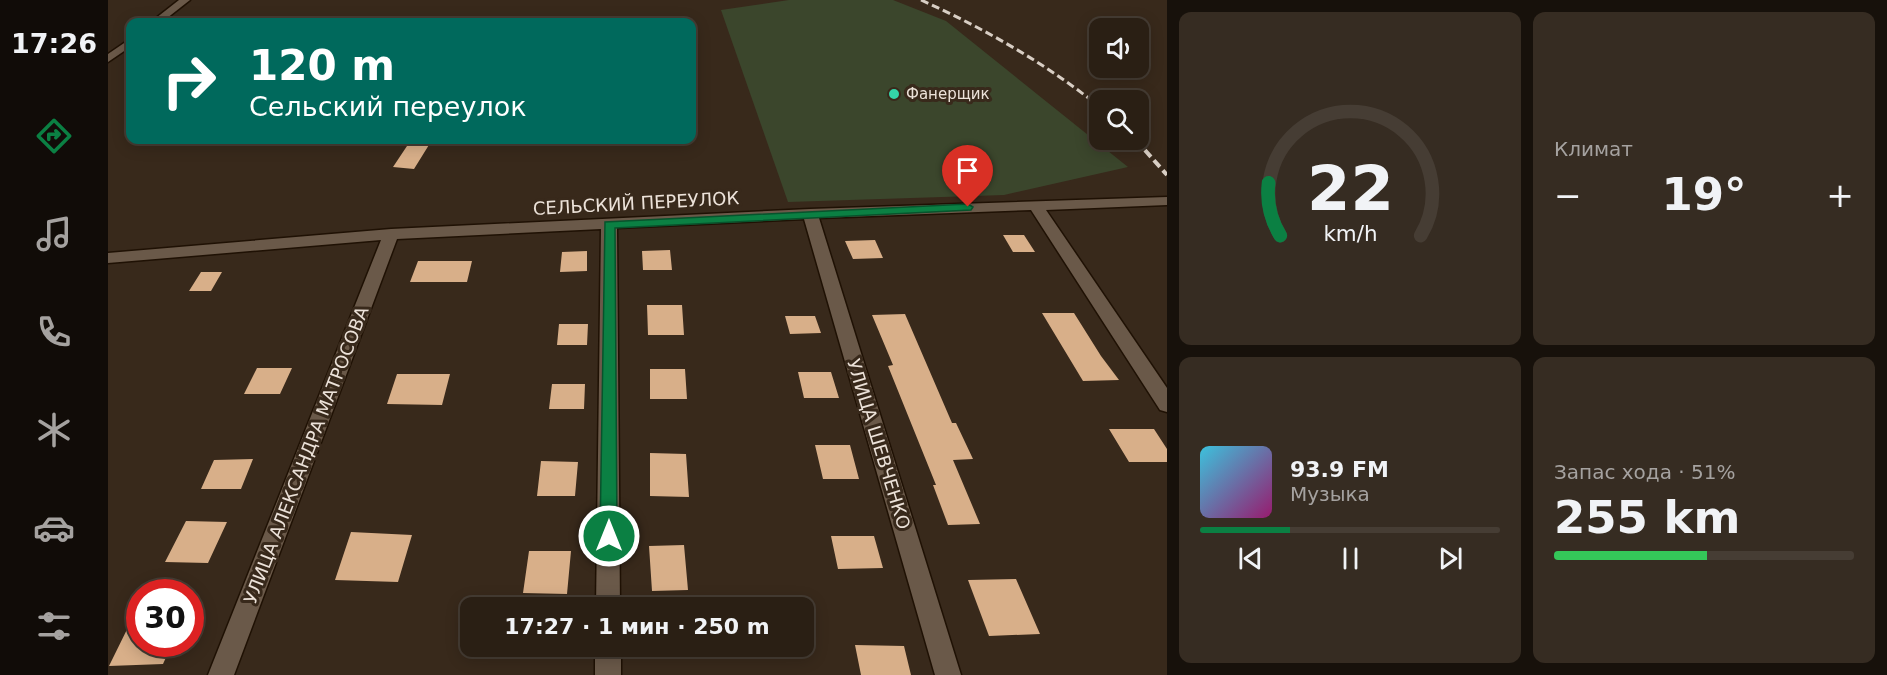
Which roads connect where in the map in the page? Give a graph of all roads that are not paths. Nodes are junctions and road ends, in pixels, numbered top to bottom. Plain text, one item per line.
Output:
1 (185, 0) edge
2 (161, 18) edge
3 (126, 45) edge
4 (108, 59) edge
5 (1167, 201) edge
6 (1035, 205) junction
7 (810, 214) junction
8 (609, 225) junction
9 (391, 234) junction
10 (108, 258) edge
11 (1167, 404) edge
12 (608, 597) edge
13 (608, 657) edge
14 (221, 675) edge
15 (608, 675) edge
16 (948, 675) edge

1 - 2 street
3 - 4 street
5 - 6 street, СЕЛЬСКИЙ ПЕРЕУЛОК
6 - 7 street, СЕЛЬСКИЙ ПЕРЕУЛОК
6 - 11 street
7 - 8 street, СЕЛЬСКИЙ ПЕРЕУЛОК
7 - 16 street, УЛИЦА ШЕВЧЕНКО
8 - 9 street, СЕЛЬСКИЙ ПЕРЕУЛОК
8 - 12 street
9 - 10 street, СЕЛЬСКИЙ ПЕРЕУЛОК
9 - 14 street, УЛИЦА АЛЕКСАНДРА МАТРОСОВА
13 - 15 street

